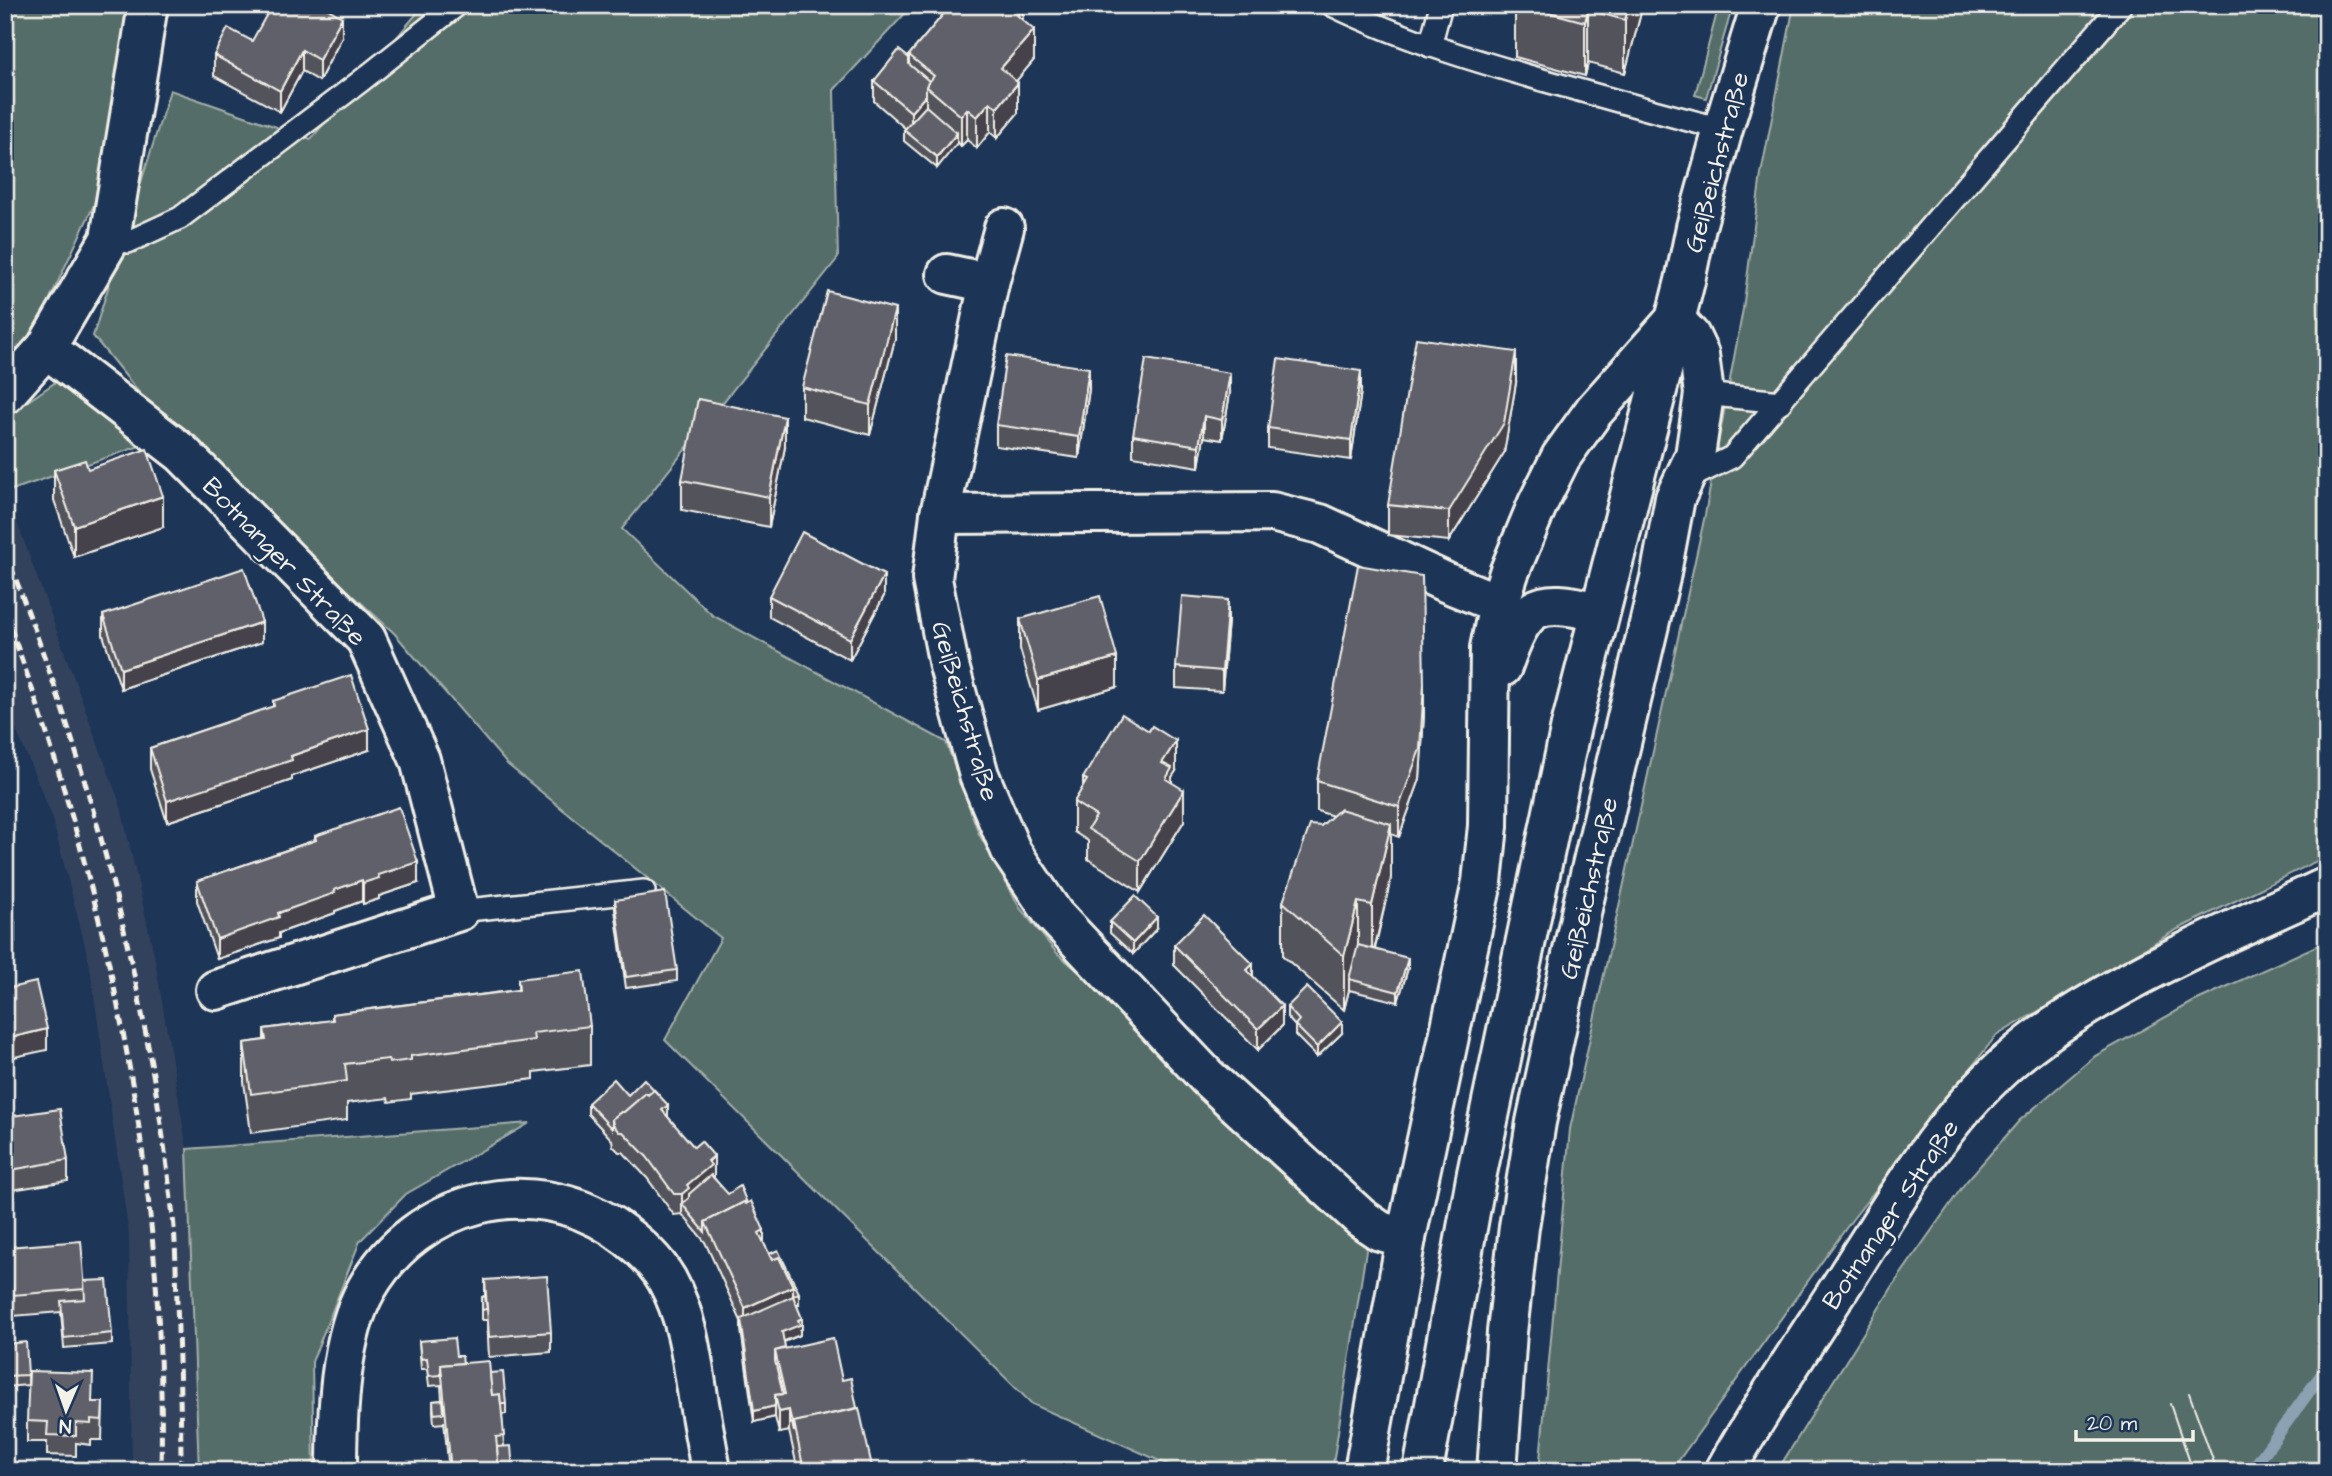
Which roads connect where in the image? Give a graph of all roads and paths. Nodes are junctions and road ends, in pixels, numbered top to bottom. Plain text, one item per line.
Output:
1 (148, 5) edge
2 (457, 5) edge
3 (1332, 5) edge
4 (1441, 5) edge
5 (1761, 5) edge
6 (2121, 5) edge
7 (1430, 46) junction
8 (1723, 129) junction
9 (1004, 228) dead end
10 (110, 239) junction
11 (947, 274) dead end
12 (989, 283) junction
13 (1675, 320) junction
14 (46, 348) junction
15 (5, 394) edge
16 (1704, 394) junction
17 (1781, 401) junction
18 (1685, 480) junction
19 (940, 514) junction
20 (1499, 604) junction
21 (1599, 613) junction
22 (1490, 702) junction
23 (2327, 887) edge
24 (645, 891) dead end
25 (459, 911) junction
26 (216, 990) dead end
27 (1406, 1238) junction
28 (337, 1471) edge
29 (711, 1471) edge
30 (1364, 1471) edge
31 (1423, 1471) edge
32 (1497, 1471) edge
33 (1725, 1471) edge

1 - 10 main road
2 - 10 lane
3 - 7 lane
4 - 7 lane
5 - 8 main road, Geißeichstraße
6 - 17 lane
7 - 8 lane
8 - 13 main road, Geißeichstraße
9 - 12 main road, Geißeichstraße
10 - 14 main road
11 - 12 main road
12 - 19 main road, Geißeichstraße
13 - 16 main road, Geißeichstraße
13 - 20 main road, Geißeichstraße
13 - 21 main road, Geißeichstraße
14 - 15 main road
14 - 25 main road, Botnanger Straße
16 - 17 lane
16 - 18 main road, Geißeichstraße
17 - 18 lane
18 - 32 main road, Geißeichstraße
19 - 20 main road
19 - 27 main road, Geißeichstraße
20 - 22 main road, Geißeichstraße
21 - 22 main road
21 - 31 main road, Geißeichstraße
22 - 27 main road, Geißeichstraße
23 - 33 main road, Botnanger Straße
24 - 25 lane
25 - 26 main road
27 - 30 main road, Geißeichstraße
28 - 29 main road

